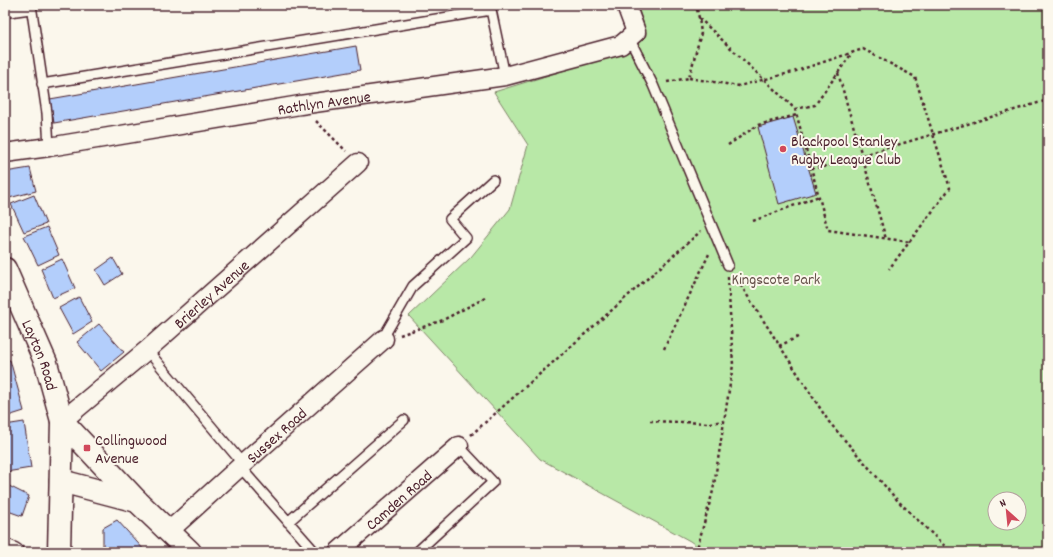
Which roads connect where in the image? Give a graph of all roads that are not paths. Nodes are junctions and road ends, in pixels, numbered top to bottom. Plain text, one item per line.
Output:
1 (26, 5) edge
2 (31, 5) edge
3 (626, 5) edge
4 (491, 7) edge
5 (5, 8) edge
6 (632, 35) junction
7 (505, 76) junction
8 (42, 84) junction
9 (49, 147) junction
10 (5, 153) edge
11 (358, 163) road end
12 (493, 180) dead end
13 (728, 265) road end
14 (5, 269) edge
15 (384, 339) joint
16 (147, 350) junction
17 (404, 420) dead end
18 (62, 421) junction
19 (459, 446) joint
20 (241, 465) junction
21 (61, 481) junction
22 (137, 501) junction
23 (288, 522) junction
24 (169, 531) junction
25 (5, 548) edge
26 (14, 552) edge
27 (59, 552) edge
28 (190, 552) edge
29 (315, 552) edge
30 (338, 552) edge
31 (417, 552) edge

1 - 5 street
2 - 8 lane
3 - 6 street
4 - 7 lane
4 - 8 lane
6 - 7 street, Rathlyn Avenue
6 - 13 lane
7 - 9 street, Rathlyn Avenue
8 - 9 lane
9 - 10 street, Rathlyn Avenue
11 - 16 street, Brierley Avenue
12 - 15 lane
14 - 18 street, Layton Road
15 - 20 street, Sussex Road
16 - 18 street, Brierley Avenue
16 - 20 lane
17 - 23 lane
18 - 21 street, Layton Road
18 - 22 street, Layton Road
19 - 30 street, Camden Road
19 - 31 lane
20 - 23 lane
20 - 24 street, Sussex Road
21 - 22 street, Layton Road
21 - 27 street
22 - 24 street, Layton Road
23 - 29 lane
24 - 28 street, Layton Road
25 - 26 street

